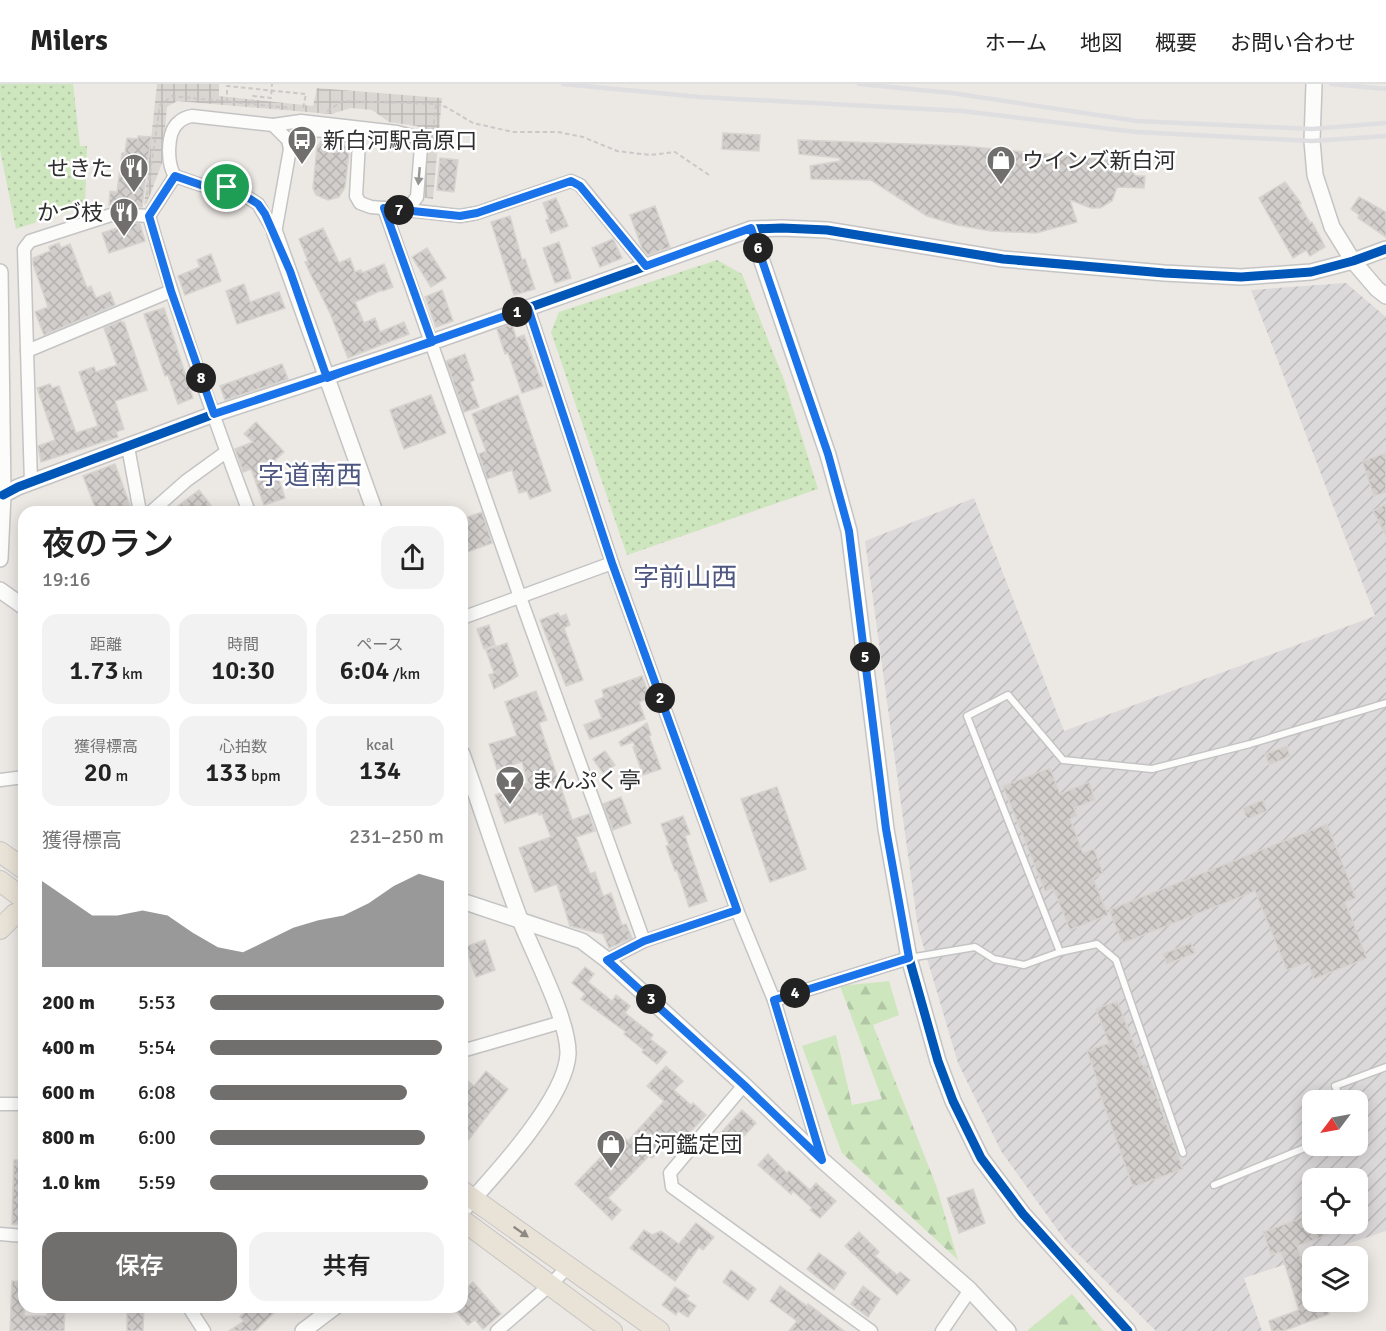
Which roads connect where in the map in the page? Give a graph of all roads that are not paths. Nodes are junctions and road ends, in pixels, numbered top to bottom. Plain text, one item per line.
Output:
1 (1314, 84) edge
2 (273, 125) junction
3 (290, 149) junction
4 (175, 176) junction
5 (384, 208) junction
6 (407, 210) junction
7 (149, 216) junction
8 (751, 228) junction
9 (275, 233) junction
10 (1386, 249) edge
11 (1353, 261) junction
12 (646, 266) junction
13 (0, 272) edge
14 (171, 291) junction
15 (1386, 296) edge
16 (528, 308) junction
17 (432, 342) junction
18 (27, 351) junction
19 (327, 378) junction
20 (214, 414) junction
21 (128, 447) junction
22 (226, 452) junction
23 (1, 477) edge
24 (31, 483) junction
25 (3, 495) junction
26 (139, 506) edge
27 (158, 506) edge
28 (247, 506) edge
29 (373, 506) edge
30 (0, 558) edge
31 (612, 563) junction
32 (0, 590) edge
33 (520, 597) junction
34 (18, 603) edge
35 (468, 616) edge
36 (1386, 703) edge
37 (468, 771) edge
38 (18, 778) edge
39 (0, 780) edge
40 (0, 852) edge
41 (18, 865) edge
42 (0, 881) edge
43 (18, 894) edge
44 (468, 903) edge
45 (737, 910) junction
46 (18, 913) edge
47 (521, 921) junction
48 (0, 929) edge
49 (644, 941) junction
50 (1060, 952) junction
51 (909, 958) junction
52 (607, 960) junction
53 (774, 1000) junction
54 (562, 1022) junction
55 (468, 1050) edge
56 (1386, 1067) edge
57 (744, 1085) junction
58 (1337, 1090) edge
59 (0, 1104) edge
60 (18, 1104) edge
61 (1302, 1149) edge
62 (1183, 1153) dead end
63 (822, 1160) junction
64 (1214, 1185) dead end
65 (468, 1198) edge
66 (468, 1201) edge
67 (468, 1224) edge
68 (0, 1234) edge
69 (18, 1236) edge
70 (569, 1266) junction
71 (550, 1286) junction
72 (970, 1290) junction
73 (192, 1313) edge
74 (327, 1313) edge
75 (204, 1331) edge
76 (303, 1331) edge
77 (497, 1331) edge
78 (612, 1331) edge
79 (659, 1331) edge
80 (871, 1331) edge
81 (942, 1331) edge
82 (1008, 1331) edge
83 (1128, 1331) edge

1 - 11 street
2 - 3 street
2 - 4 street
2 -> 6 street
3 - 5 street
3 - 9 street
4 - 7 street
4 - 9 street
5 - 6 street
5 - 17 street
6 - 12 street
7 - 14 street
7 - 18 street
8 - 11 street
8 - 12 street
8 - 51 street
9 - 19 street
10 - 11 street
11 - 15 street
12 - 16 street
13 - 23 street
14 - 18 street
14 - 20 street
16 - 17 street
16 - 31 street
17 - 19 street
17 - 33 street
18 - 24 street
19 - 20 street
19 - 29 street
20 - 21 street
20 - 22 street
21 - 24 street
21 - 26 street
22 - 27 street
22 - 28 street
23 - 25 street
24 - 25 street
25 - 30 street
31 - 33 street
31 - 45 street
32 - 34 street
33 - 35 street
33 - 49 street
36 - 50 lane
37 - 47 street
38 - 39 street
40 - 41 highway
42 - 43 highway
44 - 47 street
45 - 49 street
45 - 53 street
46 - 48 highway
47 - 52 street
47 - 54 street
49 - 52 street
50 - 51 lane
50 - 62 lane
51 - 53 street
51 - 83 street
52 - 57 street
53 - 63 street
54 - 55 street
54 - 65 street
56 - 58 lane
57 - 63 street
57 - 80 street
59 - 60 street
61 - 64 lane
63 - 72 street
66 -> 70 highway
67 - 71 highway
68 - 69 street
70 - 71 street
70 - 79 highway
71 - 77 street
71 - 78 highway
72 - 81 street
72 - 82 street
73 - 75 street
74 - 76 street

